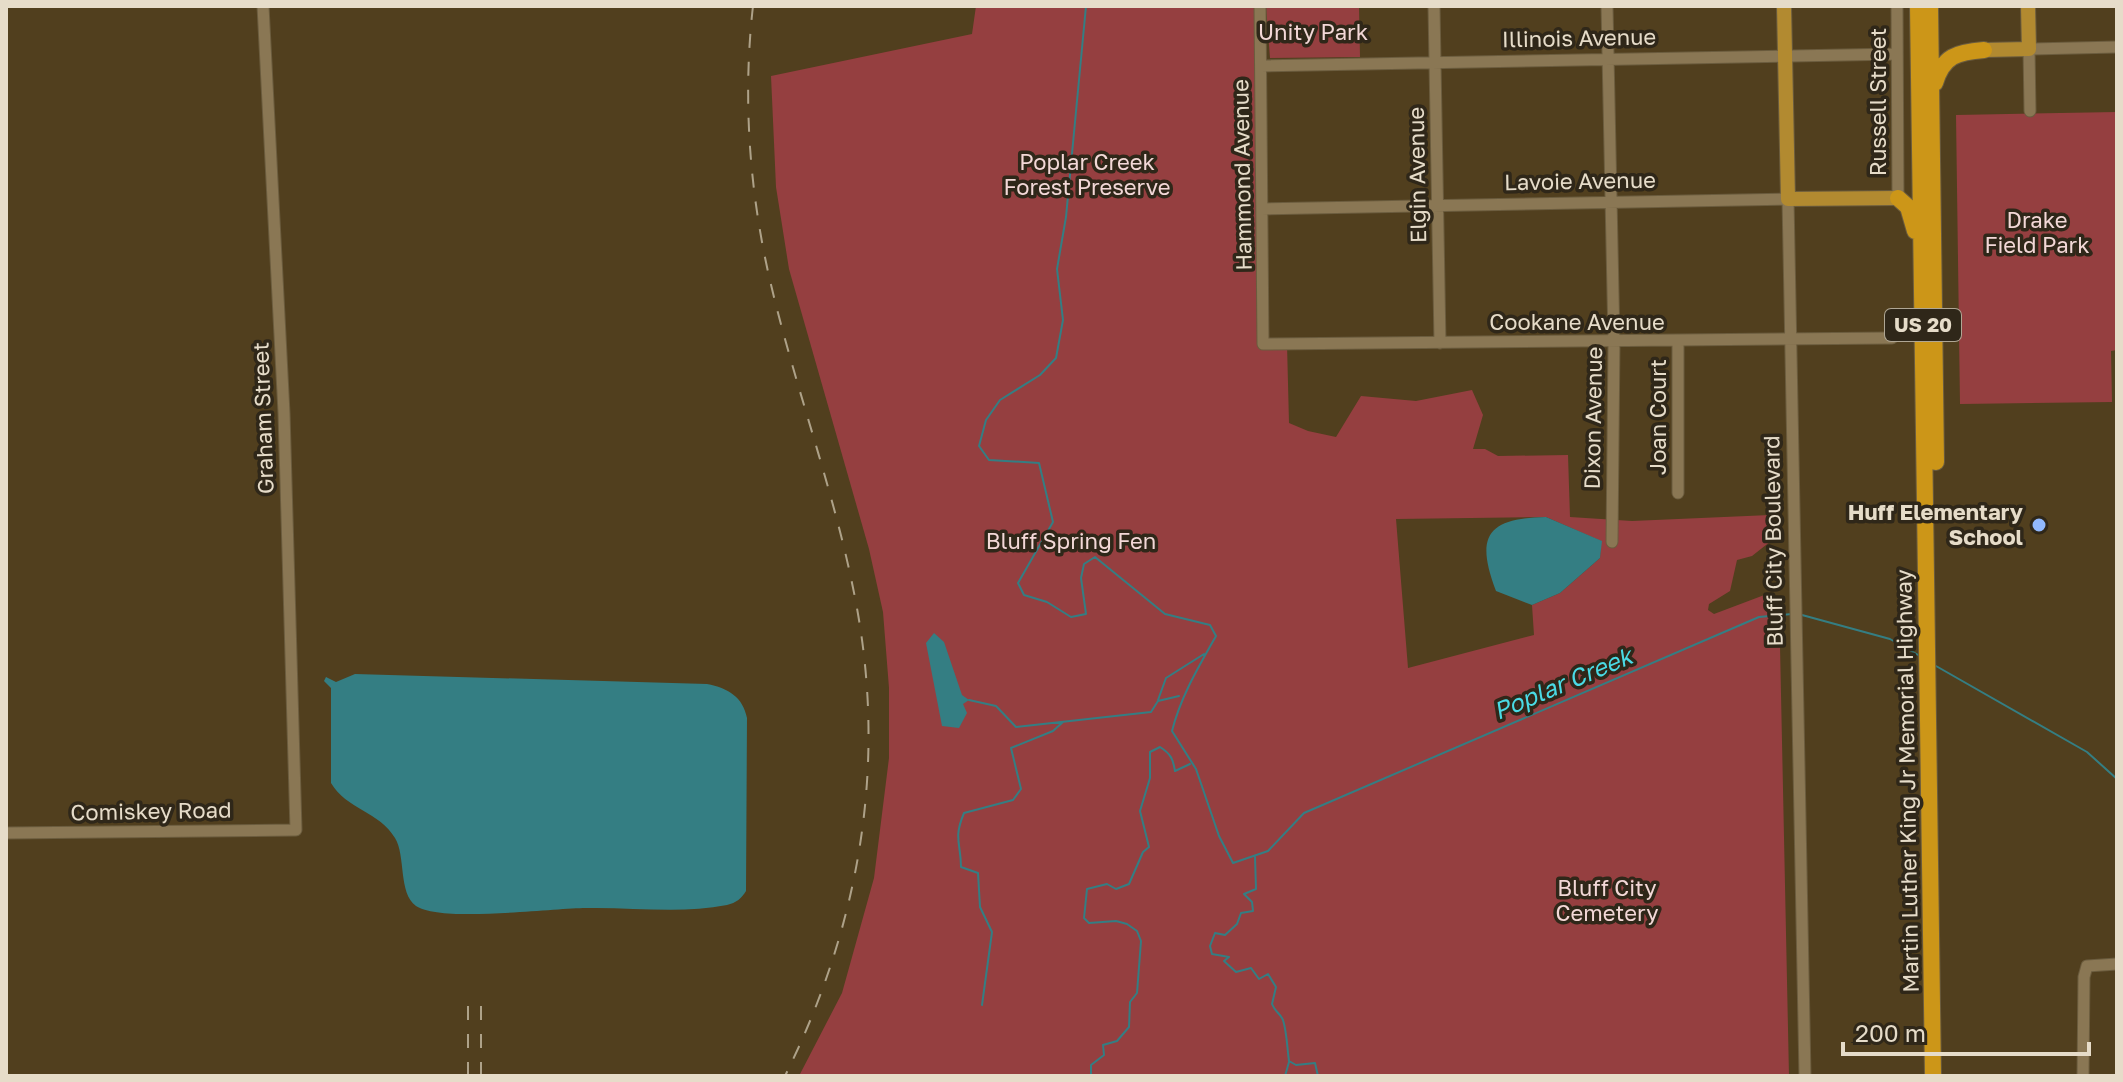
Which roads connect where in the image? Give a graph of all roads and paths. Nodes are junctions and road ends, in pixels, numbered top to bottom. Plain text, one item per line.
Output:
1 (263, 6) edge
2 (1260, 6) edge
3 (1434, 6) edge
4 (1607, 6) edge
5 (1784, 6) edge
6 (1897, 6) edge
7 (1918, 6) edge
8 (1930, 6) edge
9 (2028, 6) edge
10 (2117, 47) edge
11 (2029, 49) junction
12 (1984, 50) joint
13 (1897, 54) junction
14 (1785, 55) junction
15 (1609, 59) junction
16 (1435, 62) junction
17 (1261, 66) junction
18 (1931, 96) junction
19 (2030, 111) dead end
20 (1898, 198) junction
21 (1788, 199) junction
22 (1611, 203) junction
23 (1437, 206) junction
24 (1262, 209) junction
25 (1923, 315) junction
26 (1892, 338) dead end
27 (1792, 340) junction
28 (1614, 341) junction
29 (1678, 341) junction
30 (1440, 343) junction
31 (1263, 344) joint
32 (1678, 493) dead end
33 (1612, 542) dead end
34 (1932, 644) junction
35 (1932, 679) junction
36 (296, 830) joint
37 (6, 833) edge
38 (2117, 964) edge
39 (1805, 1076) edge
40 (1933, 1076) edge
41 (1944, 1076) edge
42 (2083, 1076) edge

1 - 36 street, Graham Street
2 - 17 street, Hammond Avenue
3 - 16 street, Elgin Avenue
4 - 15 street, Dixon Avenue
5 - 14 main road, Bluff City Boulevard
6 - 13 street, Russell Street
7 - 25 highway, Martin Luther King Jr Memorial Highway / US 20
8 - 18 highway, Martin Luther King Jr Memorial Highway / US 20
9 - 11 main road
10 - 11 street
11 - 12 main road
11 - 19 street
12 - 18 highway
13 - 14 street, Illinois Avenue
13 - 20 street, Russell Street
14 - 15 street, Illinois Avenue
14 - 21 main road, Bluff City Boulevard
15 - 16 street, Illinois Avenue
15 - 22 street, Dixon Avenue
16 - 17 street, Illinois Avenue
16 - 23 street, Elgin Avenue
17 - 24 street, Hammond Avenue
18 - 34 highway, Martin Luther King Jr Memorial Highway / US 20
20 - 21 main road, Lavoie Avenue
20 - 25 highway
21 - 22 street, Lavoie Avenue
21 - 27 street, Bluff City Boulevard
22 - 23 street, Lavoie Avenue
22 - 28 street, Dixon Avenue
23 - 24 street, Lavoie Avenue
23 - 30 street, Elgin Avenue
24 - 31 street, Hammond Avenue
25 - 34 highway, Martin Luther King Jr Memorial Highway / US 20
26 - 27 street, Cookane Avenue
27 - 29 street, Cookane Avenue
27 - 39 street, Bluff City Boulevard
28 - 29 street, Cookane Avenue
28 - 30 street, Cookane Avenue
28 - 33 street, Dixon Avenue
29 - 32 street, Joan Court
30 - 31 street, Cookane Avenue
34 - 35 highway, Martin Luther King Jr Memorial Highway / US 20
35 - 40 highway, Martin Luther King Jr Memorial Highway / US 20
35 - 41 highway, Martin Luther King Jr Memorial Highway / US 20
36 - 37 street, Comiskey Road
38 - 42 street

